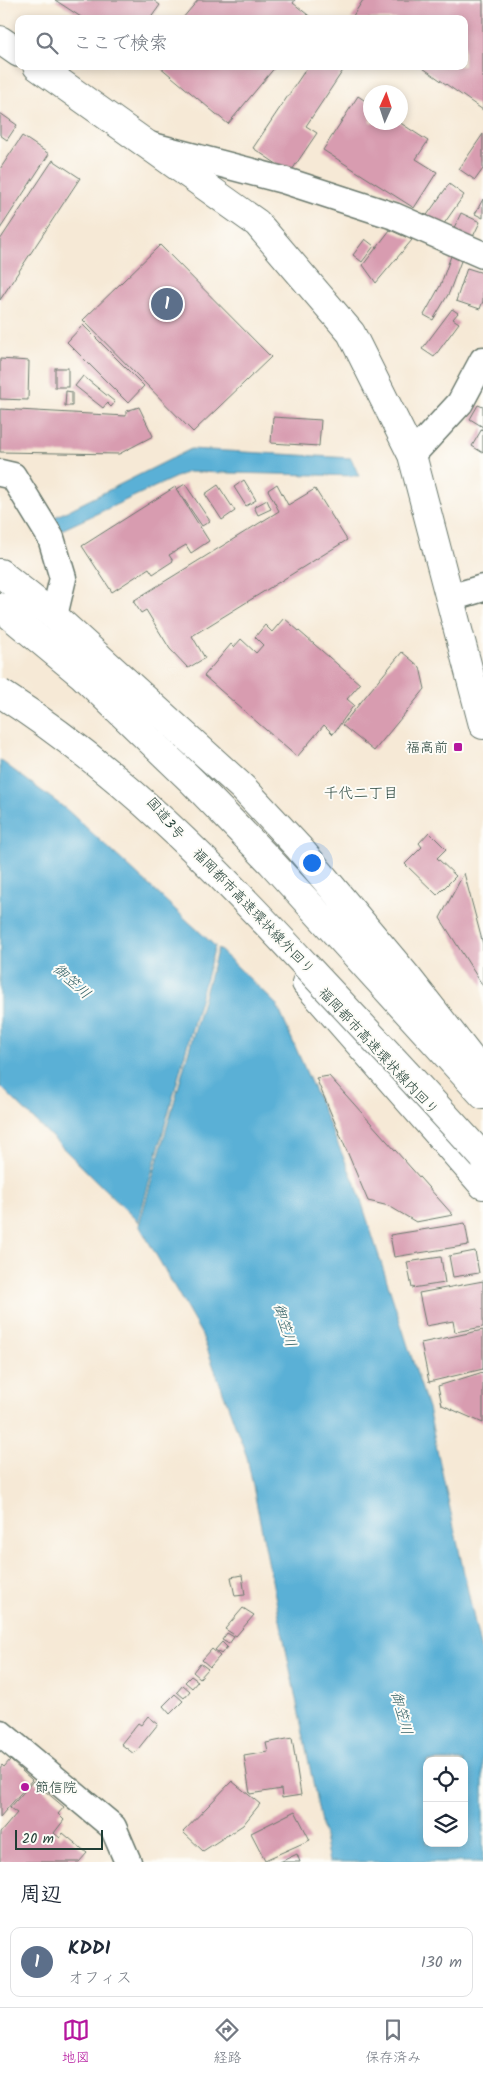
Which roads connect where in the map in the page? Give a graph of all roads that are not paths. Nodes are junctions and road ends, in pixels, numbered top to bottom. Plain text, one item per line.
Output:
1 (0, 40) edge
2 (15, 50) edge
3 (43, 70) edge
4 (146, 144) junction
5 (483, 254) edge
6 (483, 360) edge
7 (412, 455) junction
8 (0, 473) edge
9 (0, 573) edge
10 (483, 588) edge
11 (450, 598) junction
12 (0, 607) edge
13 (54, 616) junction
14 (0, 630) edge
15 (0, 684) edge
16 (0, 694) edge
17 (0, 706) edge
18 (483, 725) edge
19 (483, 1074) edge
20 (483, 1095) edge
21 (483, 1104) edge
22 (483, 1157) edge
23 (483, 1164) edge
24 (483, 1185) edge
25 (0, 1733) edge
26 (128, 1862) edge

1 - 2 main road
3 - 4 main road
4 - 5 street
4 - 7 main road
6 - 7 street
7 - 11 main road
8 - 13 street
9 - 13 main road
10 - 11 street
11 - 18 main road
12 - 20 main road
13 - 19 main road
14 - 21 main road
15 - 24 main road, 国道3号
16 - 22 main road, 福岡都市高速環状線外回り, bridge
17 - 23 main road, 福岡都市高速環状線内回り
25 - 26 street

